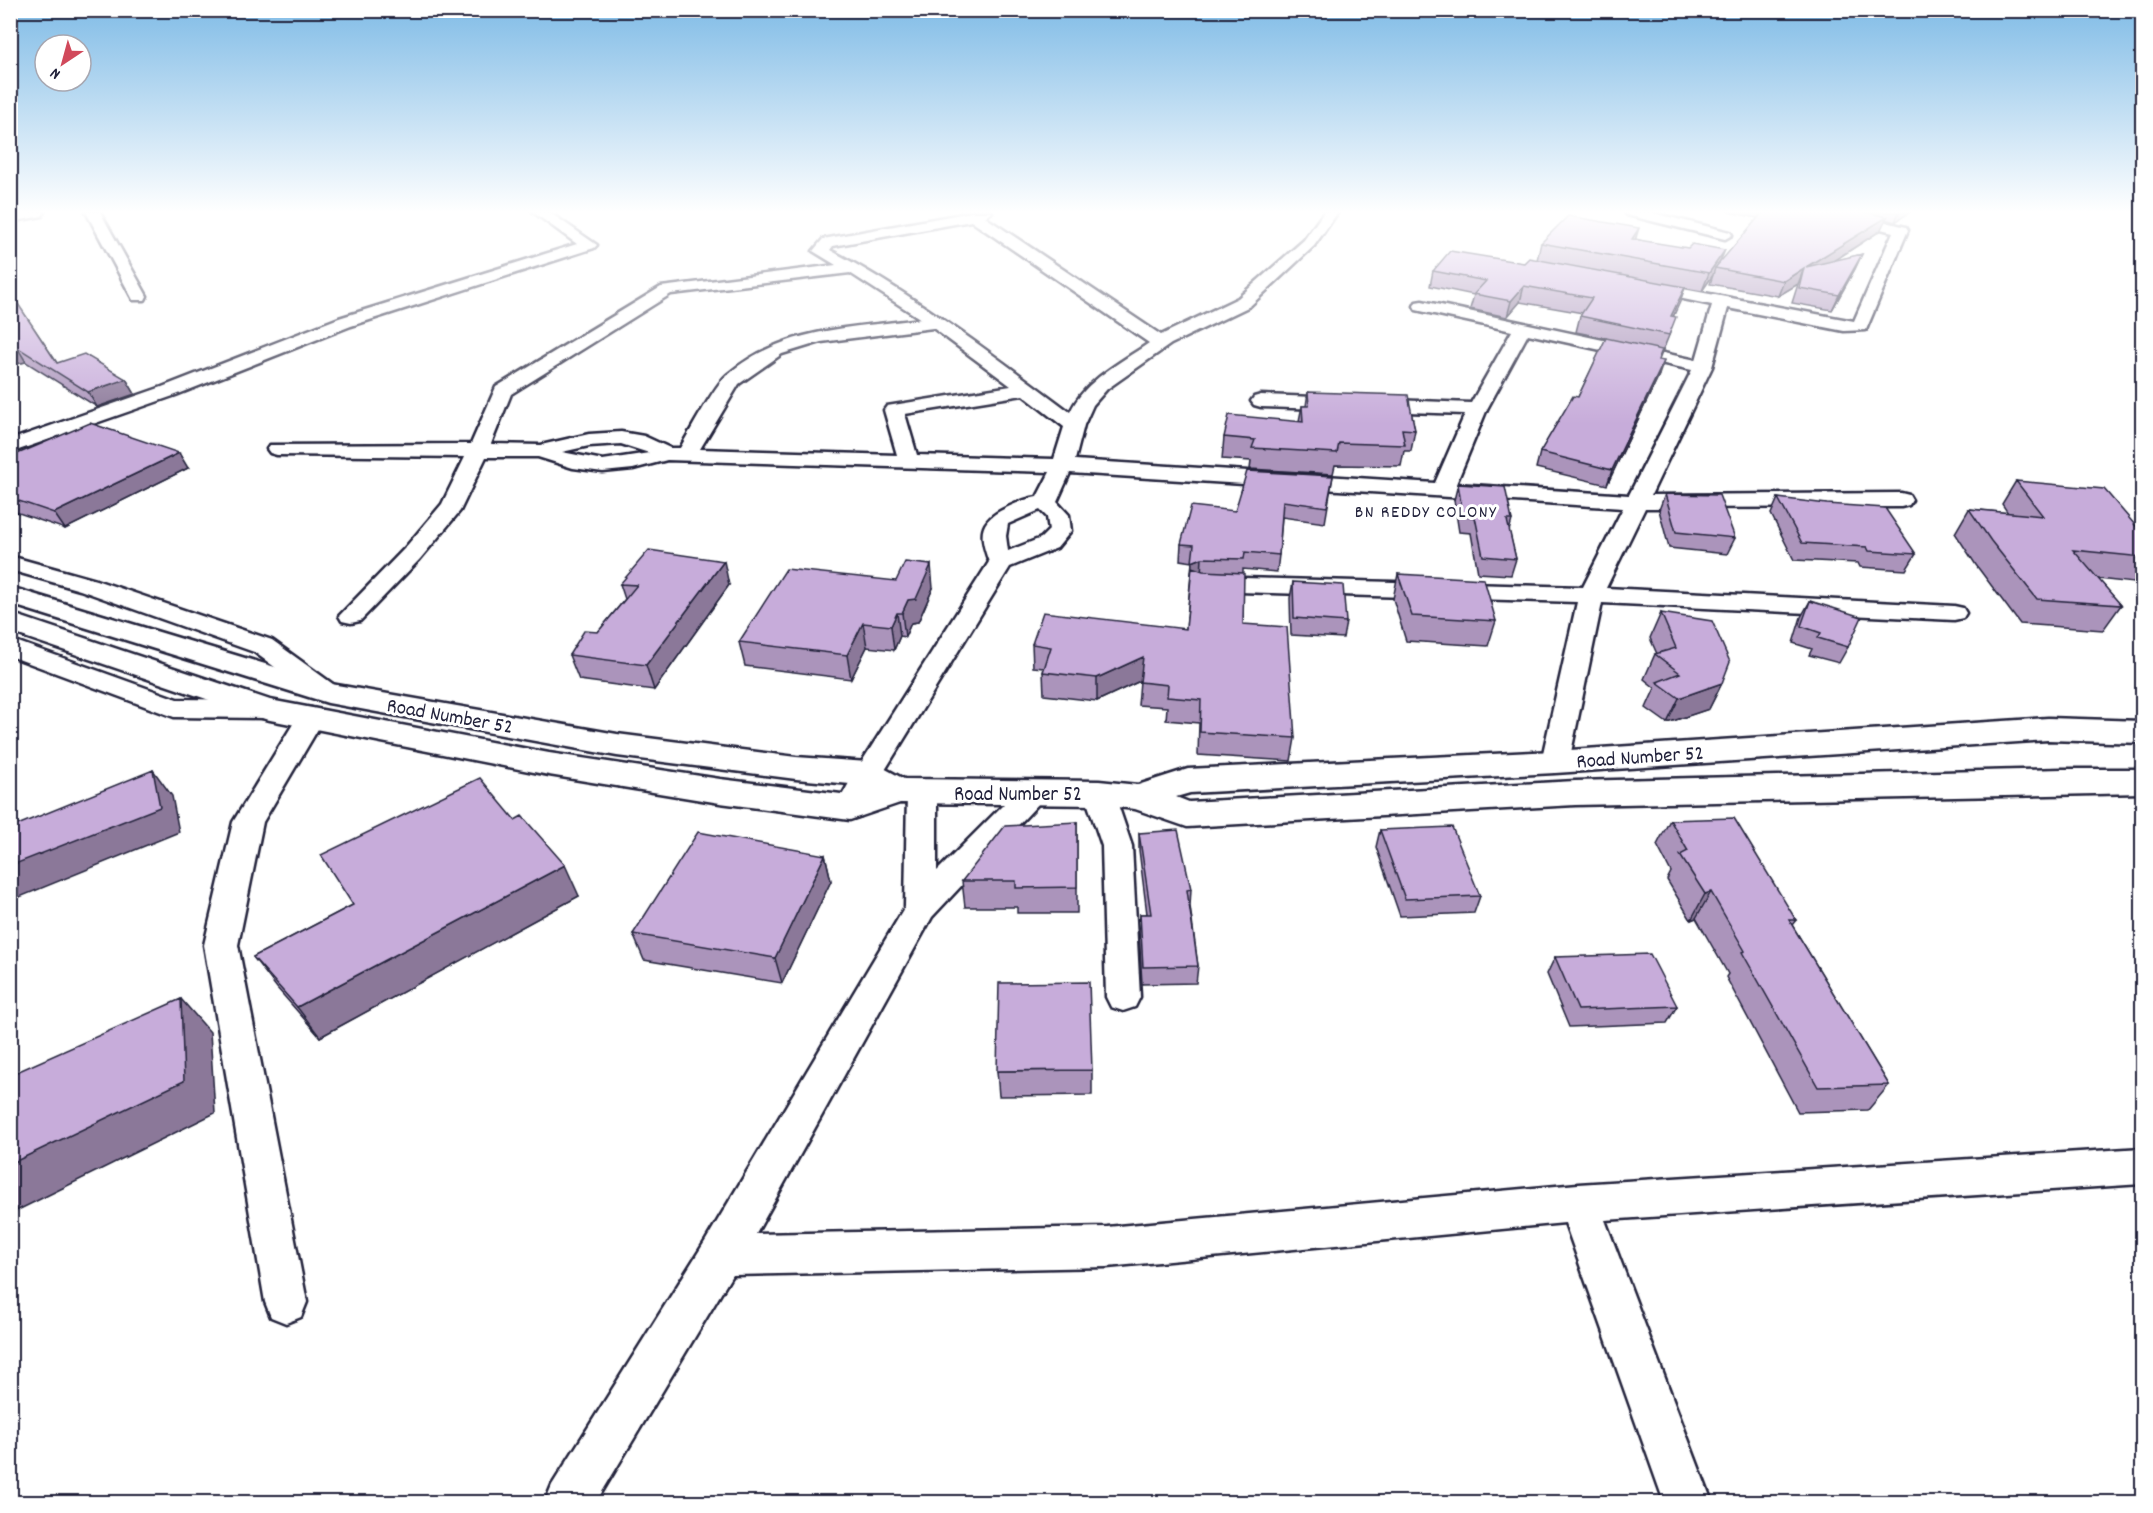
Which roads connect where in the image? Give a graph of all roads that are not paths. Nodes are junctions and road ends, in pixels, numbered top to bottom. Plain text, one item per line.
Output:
1 (132, 283) edge
2 (470, 283) edge
3 (730, 283) edge
4 (878, 283) edge
5 (1076, 283) edge
6 (1266, 283) edge
7 (1879, 283) edge
8 (1629, 284) edge
9 (139, 296) dead end
10 (1720, 302) junction
11 (1422, 306) dead end
12 (938, 321) junction
13 (1522, 329) junction
14 (1161, 343) junction
15 (1703, 367) junction
16 (1027, 389) junction
17 (1261, 401) dead end
18 (1477, 409) junction
19 (1074, 424) junction
20 (10, 447) edge
21 (277, 449) dead end
22 (476, 451) junction
23 (541, 451) junction
24 (676, 454) junction
25 (909, 462) junction
26 (1063, 466) junction
27 (1443, 490) junction
28 (1901, 500) dead end
29 (1636, 502) junction
30 (1045, 503) junction
31 (1000, 562) junction
32 (10, 563) edge
33 (1201, 584) edge
34 (10, 595) edge
35 (1591, 595) junction
36 (1954, 613) dead end
37 (351, 616) dead end
38 (10, 622) edge
39 (10, 647) edge
40 (320, 705) junction
41 (265, 708) junction
42 (2142, 732) edge
43 (1555, 762) junction
44 (868, 774) junction
45 (2142, 781) edge
46 (910, 792) junction
47 (1100, 793) junction
48 (1031, 794) junction
49 (1139, 797) junction
50 (850, 808) junction
51 (921, 908) junction
52 (1123, 997) dead end
53 (2142, 1166) edge
54 (1578, 1203) junction
55 (721, 1255) junction
56 (286, 1302) dead end
57 (568, 1503) edge
58 (1688, 1503) edge

1 - 9 street
2 - 20 street
3 - 22 street
4 - 12 street
5 - 14 street
6 - 14 street
7 - 10 street
8 - 10 street
10 - 15 street
11 - 13 street
12 - 16 street
12 - 24 street
13 - 15 street
13 - 18 street
14 - 19 street
15 - 29 street
16 - 19 street
16 - 25 street
17 - 18 street
18 - 27 street
19 - 26 street
21 - 22 street
22 - 23 street
22 - 37 street
23 - 24 street
23 - 24 street
24 - 25 street
25 - 26 street
26 - 27 street
26 - 30 street
27 - 29 street
28 - 29 street
29 - 35 street
30 - 31 street
30 - 31 street
31 - 44 street
32 - 40 street
33 - 35 street
34 - 40 main road, Road Number 52
35 - 36 street
35 - 43 street
38 - 41 main road, Road Number 52
39 - 41 street
40 - 41 main road, Road Number 52
40 - 44 main road, Road Number 52
40 - 50 main road, Road Number 52
40 - 56 street
42 - 43 main road, Road Number 52
43 - 49 main road, Road Number 52
44 - 46 main road, Road Number 52
44 - 50 street
45 - 49 main road, Road Number 52
46 - 48 main road, Road Number 52
46 - 50 main road, Road Number 52
46 - 51 street
47 - 48 main road, Road Number 52
47 - 49 main road, Road Number 52
47 - 52 street
48 - 51 street
51 - 55 street
53 - 54 street
54 - 55 street
54 - 58 street
55 - 57 street

